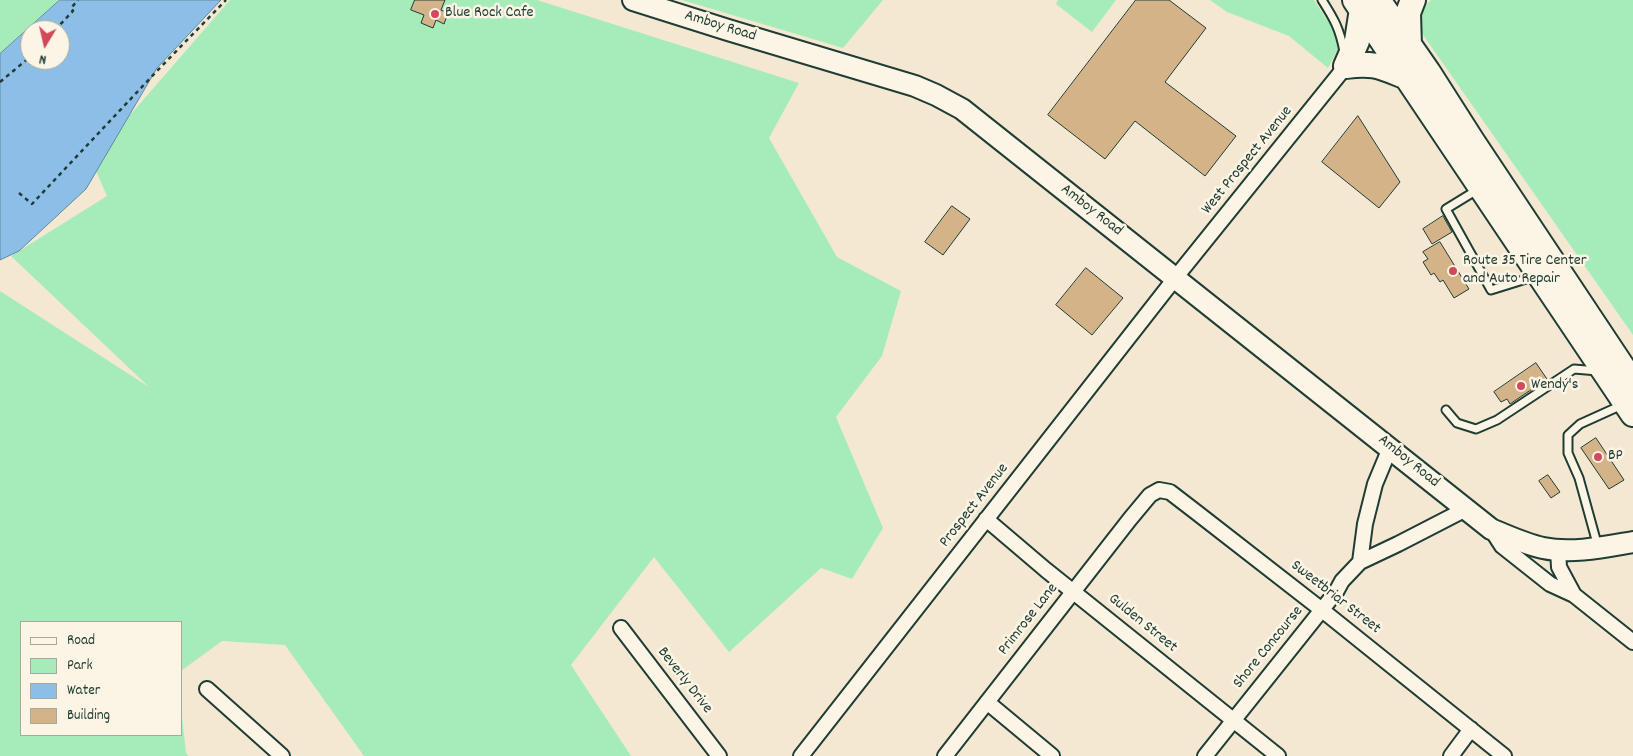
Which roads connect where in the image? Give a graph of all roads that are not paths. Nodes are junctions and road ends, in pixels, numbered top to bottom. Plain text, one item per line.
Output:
1 (633, 0) edge
2 (1322, 0) edge
3 (1413, 0) edge
4 (1365, 3) edge
5 (1409, 46) junction
6 (1346, 66) junction
7 (1407, 77) junction
8 (1482, 187) junction
9 (1540, 275) junction
10 (1176, 278) junction
11 (1604, 371) junction
12 (1631, 400) edge
13 (1446, 410) dead end
14 (1390, 448) junction
15 (1141, 506) joint
16 (1466, 509) junction
17 (986, 519) junction
18 (1491, 528) junction
19 (1633, 542) edge
20 (1598, 548) junction
21 (1558, 550) junction
22 (1360, 562) junction
23 (1073, 591) junction
24 (1574, 595) junction
25 (1322, 610) junction
26 (621, 628) dead end
27 (1633, 642) edge
28 (207, 689) dead end
29 (987, 702) junction
30 (1234, 720) junction
31 (1471, 729) junction
32 (282, 756) edge
33 (719, 756) edge
34 (801, 756) edge
35 (945, 756) edge
36 (1052, 756) edge
37 (1206, 756) edge
38 (1278, 756) edge
39 (1451, 756) edge
40 (1504, 756) edge

1 - 10 main road, Amboy Road
2 - 6 lane
3 - 5 highway
4 - 5 highway
4 - 6 highway
4 - 7 highway
5 - 12 highway
6 - 7 highway
6 - 10 street, West Prospect Avenue
7 - 8 highway
8 - 9 highway
8 - 9 lane
9 - 11 highway
10 - 14 main road, Amboy Road
10 - 17 street, Prospect Avenue
11 - 12 highway
11 - 13 lane
12 - 20 lane
14 - 16 main road, Amboy Road
14 - 22 street
15 - 23 street, Primrose Lane
15 - 25 street, Sweetbriar Street
16 - 18 main road, Amboy Road
16 - 22 street, Shore Concourse
17 - 23 street, Gulden Street
17 - 34 street, Prospect Avenue
18 - 21 main road, Amboy Road
18 - 24 street, Amboy Road
19 - 20 main road, Amboy Road
20 - 21 main road, Amboy Road
21 - 24 street, Amboy Road
22 - 25 street, Shore Concourse
23 - 29 street, Primrose Lane
23 - 30 street, Gulden Street
24 - 27 street, Amboy Road
25 - 30 street, Shore Concourse
25 - 31 street, Sweetbriar Street
26 - 33 street, Beverly Drive
28 - 32 street
29 - 35 street, Primrose Lane
29 - 36 street
30 - 37 street, Shore Concourse
30 - 38 street, Gulden Street
31 - 39 street
31 - 40 street, Sweetbriar Street

